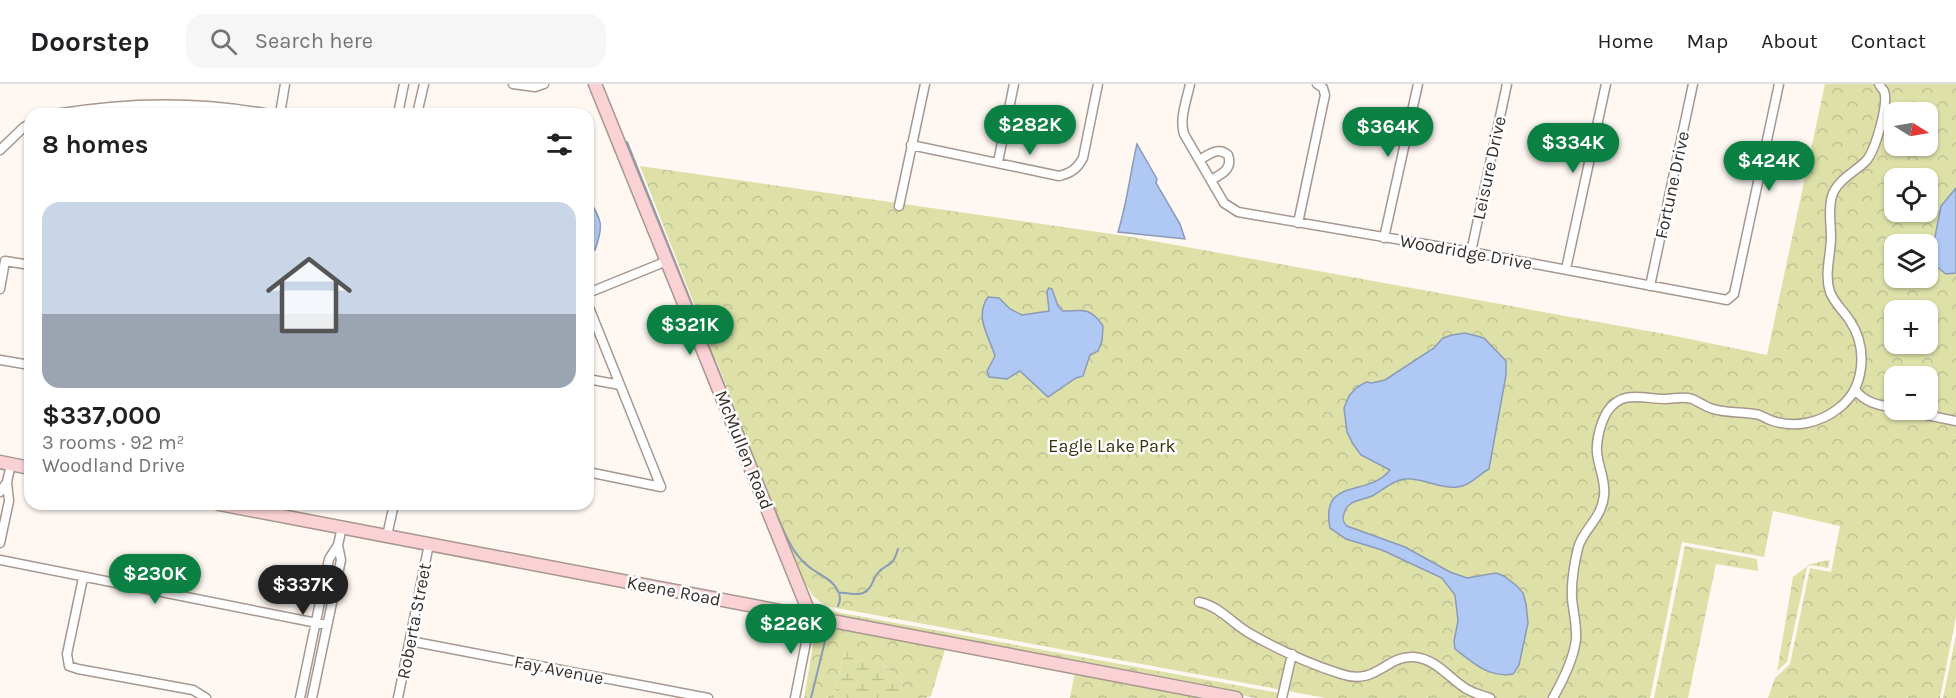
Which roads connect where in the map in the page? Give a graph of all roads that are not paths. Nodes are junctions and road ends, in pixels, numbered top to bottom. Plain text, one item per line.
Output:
1 (285, 84) edge
2 (404, 84) edge
3 (424, 84) edge
4 (513, 84) edge
5 (544, 84) edge
6 (595, 84) edge
7 (925, 84) edge
8 (1014, 84) edge
9 (1098, 84) edge
10 (1190, 84) edge
11 (1317, 84) edge
12 (1418, 84) edge
13 (1507, 84) edge
14 (1606, 84) edge
15 (1693, 84) edge
16 (1779, 84) edge
17 (1879, 84) edge
18 (182, 105) junction
19 (114, 108) edge
20 (184, 108) edge
21 (221, 108) edge
22 (281, 108) edge
23 (399, 108) edge
24 (418, 108) edge
25 (24, 128) edge
26 (912, 145) junction
27 (0, 150) edge
28 (1199, 160) junction
29 (998, 162) junction
30 (1211, 180) junction
31 (899, 206) dead end
32 (1298, 223) junction
33 (1384, 238) junction
34 (1471, 252) junction
35 (667, 261) junction
36 (24, 264) edge
37 (1566, 269) junction
38 (1650, 286) junction
39 (0, 290) edge
40 (594, 291) edge
41 (594, 320) edge
42 (0, 360) edge
43 (24, 364) edge
44 (594, 380) edge
45 (620, 385) junction
46 (1855, 390) junction
47 (1884, 406) edge
48 (1938, 417) edge
49 (1956, 420) edge
50 (5, 463) edge
51 (24, 467) edge
52 (594, 473) edge
53 (7, 482) junction
54 (0, 492) edge
55 (251, 510) edge
56 (393, 510) edge
57 (342, 527) junction
58 (387, 536) junction
59 (0, 543) edge
60 (429, 544) junction
61 (338, 545) junction
62 (0, 560) edge
63 (83, 578) junction
64 (1199, 602) dead end
65 (812, 617) junction
66 (315, 622) junction
67 (327, 625) junction
68 (410, 641) junction
69 (1292, 654) junction
70 (206, 698) edge
71 (300, 698) edge
72 (312, 698) edge
73 (398, 698) edge
74 (708, 698) edge
75 (795, 698) edge
76 (1236, 698) edge
77 (1282, 698) edge
78 (1490, 698) edge
79 (1553, 698) edge

1 - 22 street
2 - 23 street
3 - 24 street
4 - 5 street
6 - 35 main road, McMullen Road
7 - 26 street
8 - 29 street
9 - 29 street
10 - 28 street, Woodridge Drive
11 - 32 street
12 - 33 street
13 - 34 street, Leisure Drive
14 - 37 street
15 - 38 street, Fortune Drive
16 - 38 street, Woodridge Drive
17 - 46 street
18 - 19 street
18 - 20 street
18 - 21 street
25 - 27 street
26 - 29 street
26 - 31 street
28 - 30 street, Woodridge Drive
28 - 30 street
30 - 32 street, Woodridge Drive
32 - 33 street, Woodridge Drive
33 - 34 street, Woodridge Drive
34 - 37 street, Woodridge Drive
35 - 40 street
35 - 65 main road, McMullen Road
36 - 39 street
37 - 38 street, Woodridge Drive
41 - 45 street
42 - 43 street
44 - 45 street
45 - 52 street
46 - 47 street
46 - 79 street
48 - 49 street
50 - 51 main road
50 - 53 street
53 - 54 street
53 - 59 street
55 - 57 main road, Keene Road
56 - 58 street
57 - 58 main road, Keene Road
57 - 61 street
58 - 60 main road, Keene Road
60 - 65 main road, Keene Road
60 - 68 street, Roberta Street
61 - 66 street
61 - 67 street
62 - 63 street
63 - 66 street
63 - 70 street
64 - 69 street
65 - 75 street
65 - 76 main road, Keene Road
66 - 67 street
66 - 71 street
67 - 72 street
68 - 73 street, Roberta Street
68 - 74 street, Fay Avenue
69 - 77 street
69 - 78 street

